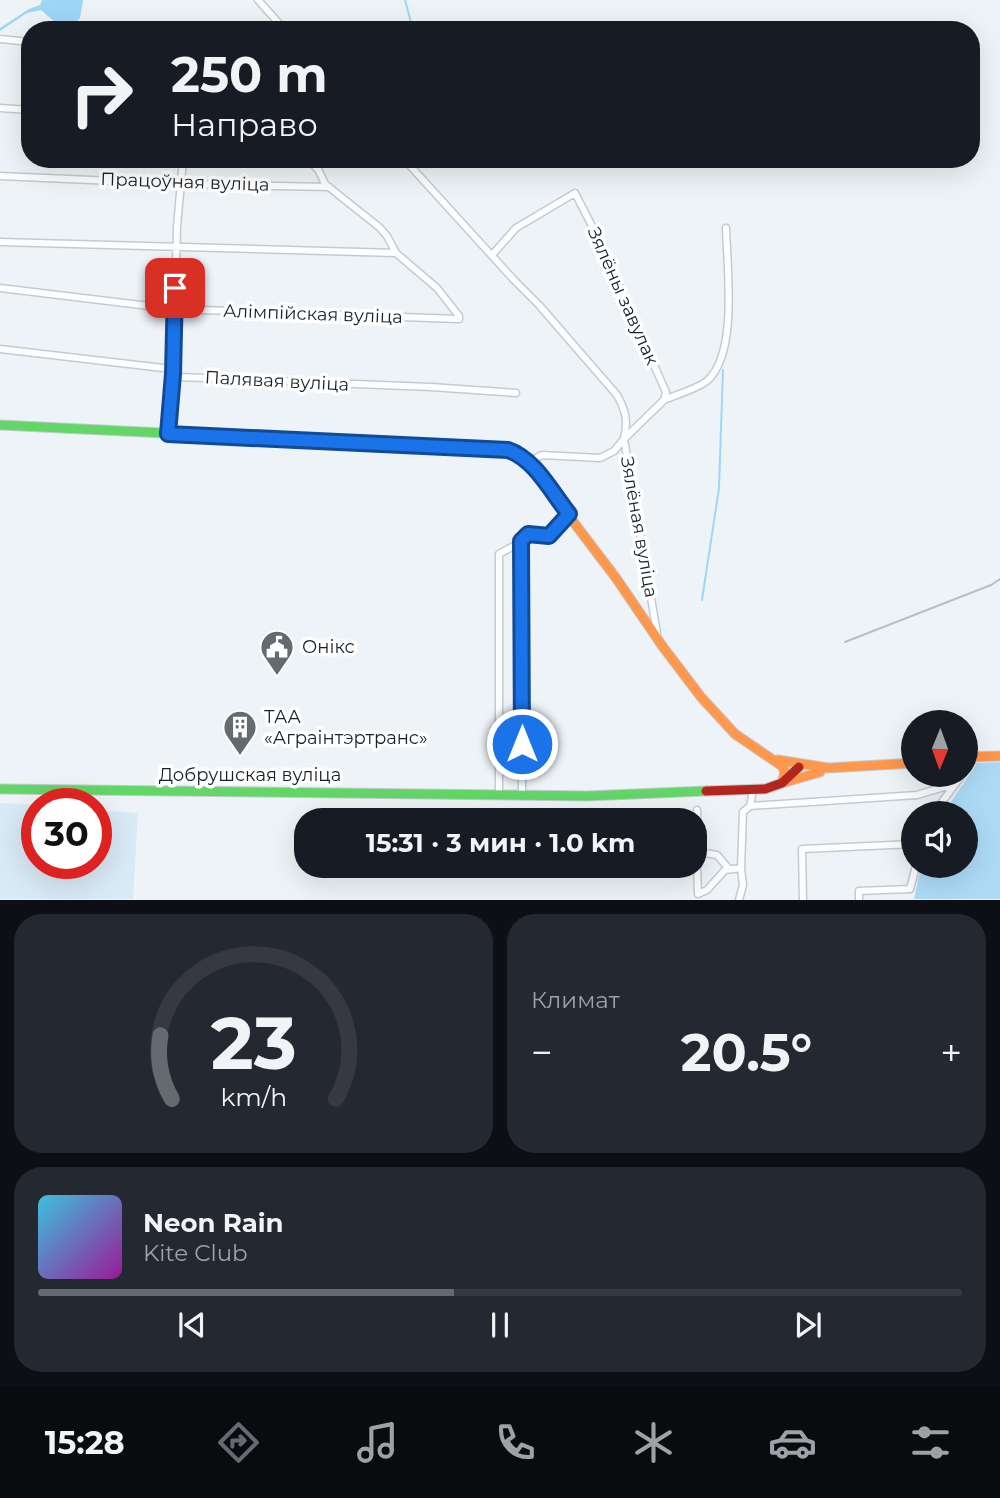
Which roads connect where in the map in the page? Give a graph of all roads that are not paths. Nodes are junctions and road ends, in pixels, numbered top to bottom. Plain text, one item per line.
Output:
1 (258, 0) edge
2 (277, 21) edge
3 (0, 39) edge
4 (21, 41) edge
5 (0, 108) edge
6 (21, 109) edge
7 (183, 168) edge
8 (315, 168) edge
9 (412, 168) edge
10 (0, 176) edge
11 (182, 184) junction
12 (329, 187) junction
13 (726, 228) dead end
14 (0, 242) edge
15 (176, 247) junction
16 (396, 253) junction
17 (492, 255) junction
18 (0, 288) edge
19 (174, 309) junction
20 (0, 349) edge
21 (173, 374) junction
22 (516, 393) dead end
23 (664, 400) junction
24 (0, 425) edge
25 (168, 434) junction
26 (624, 439) junction
27 (528, 462) junction
28 (569, 514) junction
29 (521, 541) junction
30 (658, 639) junction
31 (1000, 755) edge
32 (978, 757) edge
33 (774, 759) junction
34 (901, 764) edge
35 (799, 767) junction
36 (838, 770) junction
37 (782, 783) junction
38 (941, 788) edge
39 (0, 789) edge
40 (753, 790) junction
41 (499, 794) junction
42 (522, 795) junction
43 (750, 806) junction
44 (901, 845) edge
45 (707, 853) edge
46 (741, 868) junction
47 (729, 869) junction
48 (697, 878) edge
49 (913, 878) edge
50 (739, 900) edge
51 (803, 900) edge
52 (859, 900) edge

1 - 2 street
3 - 4 street
5 - 6 street
7 - 11 street
8 - 12 street
9 - 17 street, Зялёная вуліца
10 - 11 street, Працоўная вуліца
11 - 12 street, Працоўная вуліца
11 - 15 street
12 - 16 street
13 - 23 street
14 - 15 street
15 - 16 street
15 - 19 street
16 - 19 street, Алімпійская вуліца
17 - 23 street, Зялёны завулак
17 - 26 street, Зялёная вуліца
18 - 19 street, Алімпійская вуліца
19 - 21 street
20 - 21 street, Палявая вуліца
21 - 22 street, Палявая вуліца
21 - 25 street
23 - 26 street
24 - 25 main road
25 - 27 main road
26 - 27 street
26 - 30 street, Зялёная вуліца
27 - 28 main road
28 - 29 street
28 - 30 main road
29 - 41 street
29 - 42 street
30 - 33 main road
31 - 32 main road
33 - 35 main road
33 - 37 main road
34 - 36 main road
35 - 36 main road
35 - 37 main road, Добрушская вуліца
36 - 37 main road
37 - 40 main road, Добрушская вуліца
38 - 43 street
39 - 41 main road, Добрушская вуліца
40 - 42 main road, Добрушская вуліца
40 - 43 street
41 - 42 main road, Добрушская вуліца
43 - 46 street
44 - 51 street
45 - 47 street
46 - 47 street
46 - 50 street
47 - 48 street
49 - 52 street

